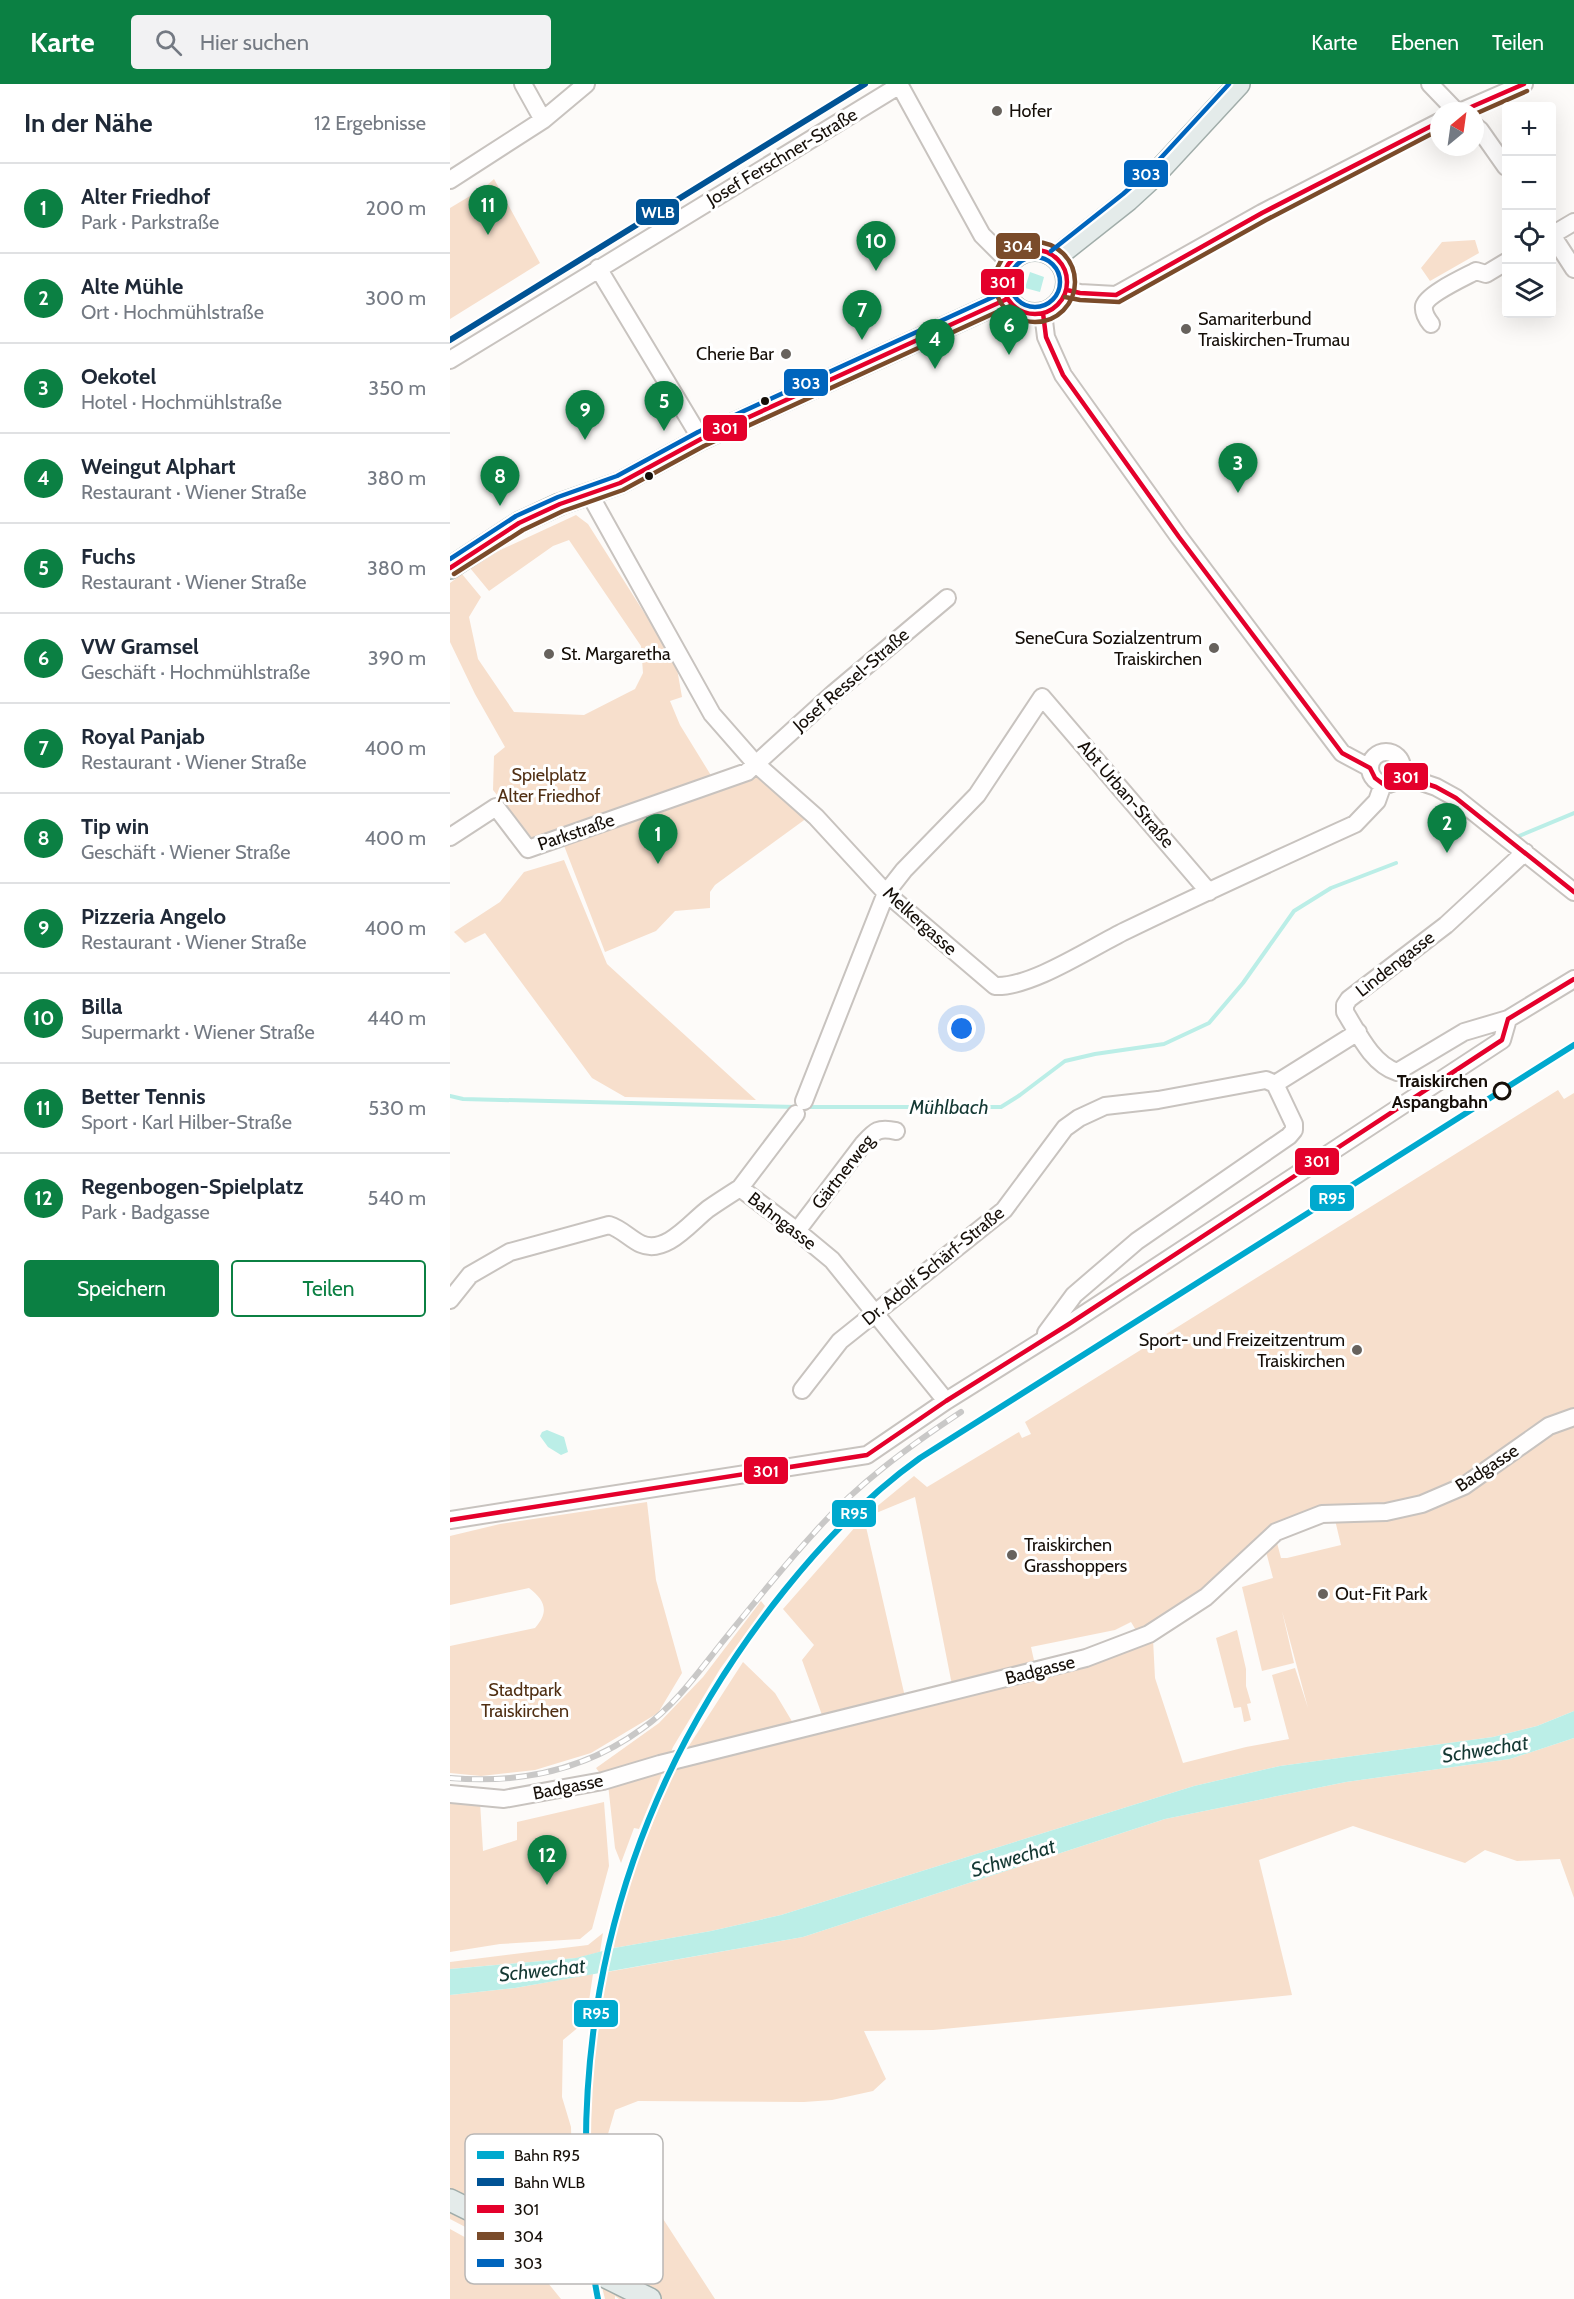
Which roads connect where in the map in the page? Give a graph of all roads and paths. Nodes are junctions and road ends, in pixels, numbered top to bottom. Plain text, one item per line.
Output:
1 (523, 84) edge
2 (586, 84) edge
3 (1239, 84) edge
4 (1430, 84) edge
5 (1524, 84) edge
6 (900, 85) edge
7 (1447, 102) edge
8 (1483, 102) edge
9 (543, 120) junction
10 (1430, 127) edge
11 (1484, 136) edge
12 (1502, 160) edge
13 (450, 180) edge
14 (1574, 222) edge
15 (1556, 232) edge
16 (1556, 243) edge
17 (1056, 257) junction
18 (1009, 262) junction
19 (1503, 264) edge
20 (598, 268) junction
21 (1574, 270) edge
22 (1067, 290) junction
23 (1007, 299) junction
24 (1043, 313) junction
25 (1431, 324) dead end
26 (450, 360) edge
27 (701, 439) junction
28 (590, 495) junction
29 (450, 568) edge
30 (947, 597) dead end
31 (756, 763) junction
32 (1370, 768) junction
33 (1401, 775) junction
34 (1383, 784) junction
35 (450, 837) edge
36 (1525, 852) junction
37 (1209, 891) junction
38 (1574, 891) edge
39 (886, 893) junction
40 (1574, 979) edge
41 (1508, 1019) junction
42 (1358, 1032) junction
43 (1275, 1084) junction
44 (896, 1131) dead end
45 (740, 1188) junction
46 (797, 1231) junction
47 (450, 1300) edge
48 (876, 1312) junction
49 (1042, 1339) junction
50 (802, 1390) dead end
51 (946, 1401) junction
52 (1574, 1417) edge
53 (450, 1520) edge
54 (450, 1794) edge
55 (450, 2200) edge
56 (465, 2207) edge
57 (620, 2284) edge
58 (650, 2299) edge

1 - 9 street
2 - 9 street
3 - 17 main road
4 - 7 street
5 - 8 street
6 - 18 street
6 - 20 street, Josef Ferschner-Straße
9 - 13 street
10 - 22 street
11 - 12 street
14 - 15 street
16 - 21 street
17 - 18 main road
17 - 22 main road
18 - 23 main road
19 - 25 street
20 - 26 street, Josef Ferschner-Straße
20 - 27 street
22 - 24 main road
23 - 24 main road
23 - 27 main road
24 - 32 street
27 - 28 main road
28 - 29 main road
28 - 31 street, Melkergasse
30 - 31 street, Josef Ressel-Straße
31 - 35 street, Parkstraße
31 - 39 street, Melkergasse
32 - 33 street
32 - 34 street
33 - 34 street
33 - 36 street
34 - 37 street, Melkergasse
36 - 38 street
36 - 42 street, Lindengasse
37 - 39 street, Melkergasse
37 - 39 street, Abt Urban-Straße
39 - 45 street
40 - 41 street
41 - 42 street, Lindengasse
41 - 49 street
42 - 43 street
43 - 48 street, Dr. Adolf Schärf-Straße
43 - 49 street
44 - 46 street, Gärtnerweg
45 - 46 street, Bahngasse
45 - 47 street, Bahngasse
46 - 48 street, Bahngasse
48 - 50 street, Dr. Adolf Schärf-Straße
48 - 51 street, Bahngasse
49 - 51 street
51 - 53 street
52 - 54 street, Badgasse
55 - 56 main road
57 - 58 main road

